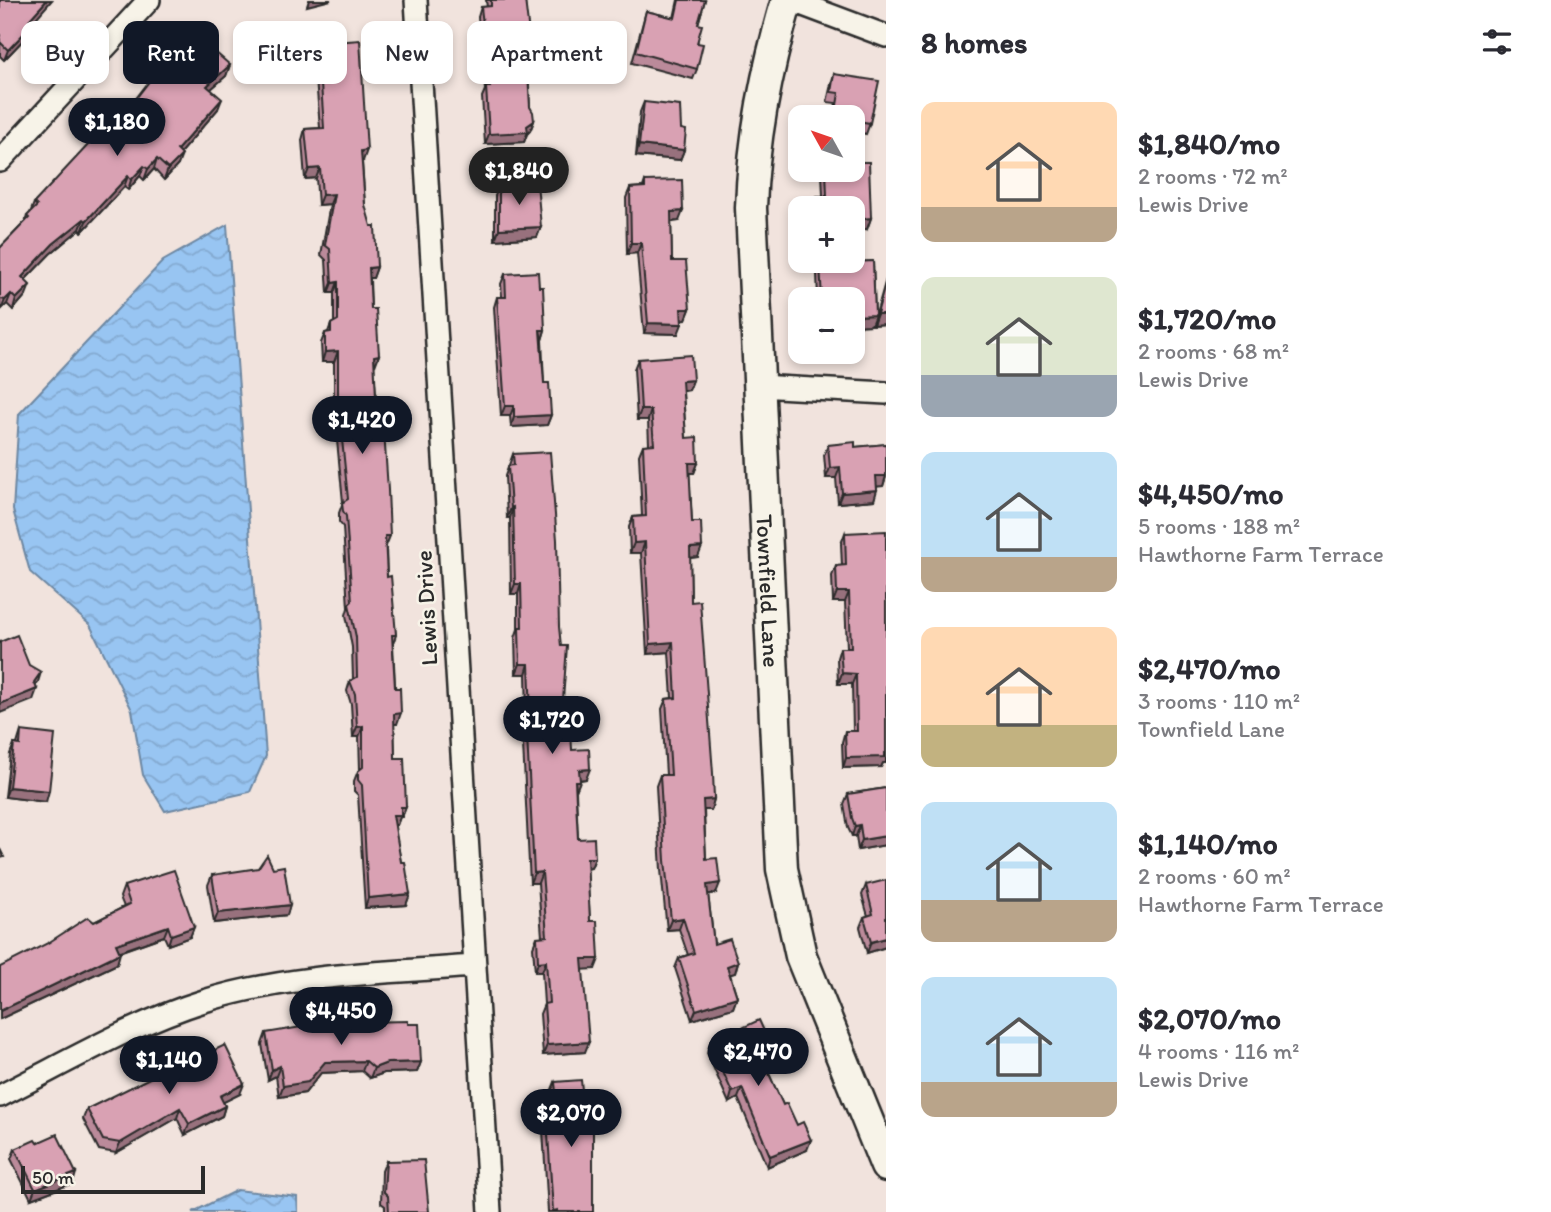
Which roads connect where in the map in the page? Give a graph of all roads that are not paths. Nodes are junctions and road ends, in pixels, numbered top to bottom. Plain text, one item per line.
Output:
1 (149, 0) edge
2 (416, 0) edge
3 (789, 0) edge
4 (886, 36) edge
5 (0, 161) edge
6 (758, 386) junction
7 (886, 393) edge
8 (474, 966) junction
9 (0, 1096) edge
10 (886, 1166) edge
11 (490, 1212) edge

1 - 5 street
2 - 8 street, Lewis Drive
3 - 4 street
3 - 6 street, Townfield Lane
6 - 7 street
6 - 10 street, Townfield Lane
8 - 9 street
8 - 11 street, Lewis Drive

